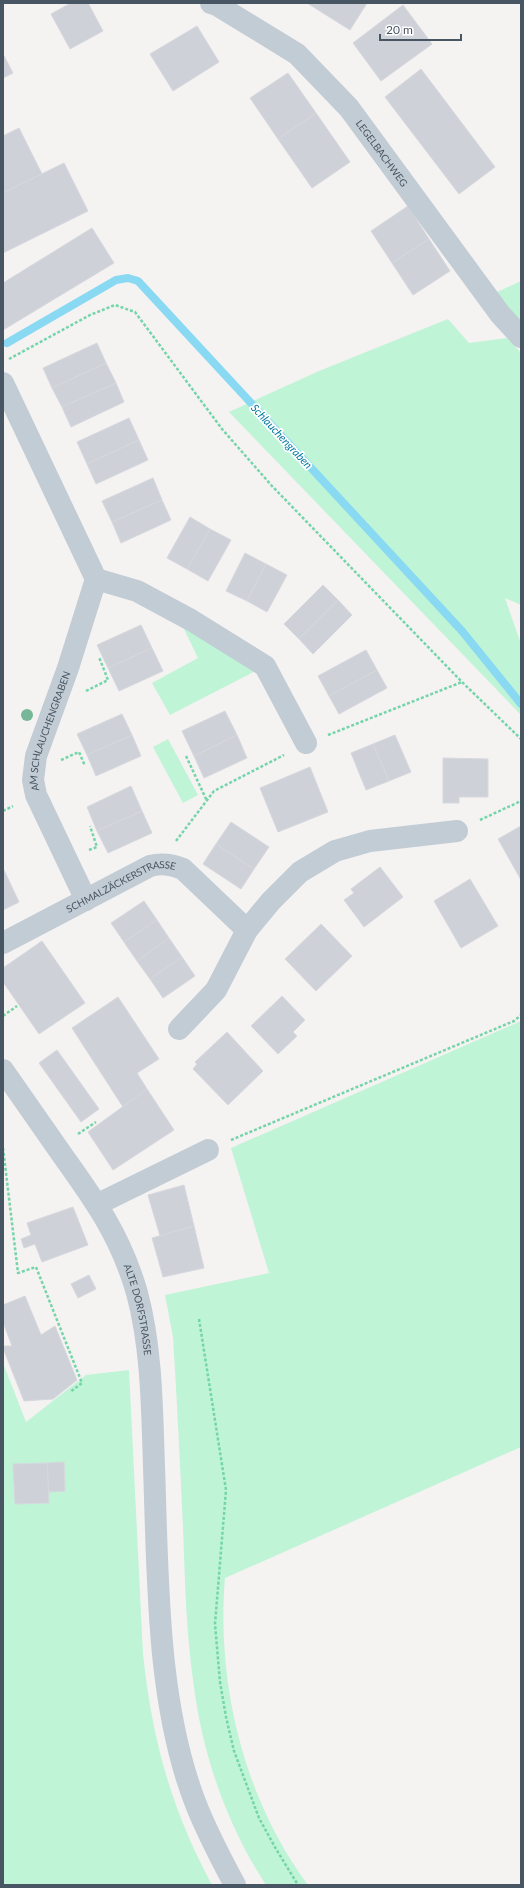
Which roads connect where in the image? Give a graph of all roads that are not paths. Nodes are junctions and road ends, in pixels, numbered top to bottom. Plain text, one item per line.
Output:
1 (215, 4) edge
2 (521, 337) edge
3 (3, 383) edge
4 (96, 579) junction
5 (306, 743) dead end
6 (458, 831) road end
7 (86, 900) junction
8 (247, 930) junction
9 (3, 943) edge
10 (179, 1029) dead end
11 (3, 1070) edge
12 (208, 1150) road end
13 (98, 1204) junction
14 (235, 1885) edge

1 - 2 street, LEGELBACHWEG
3 - 4 street
4 - 5 street
4 - 7 street, AM SCHLAUCHENGRABEN
6 - 8 street
7 - 8 street, SCHMALZÄCKERSTRASSE
7 - 9 street, SCHMALZÄCKERSTRASSE
8 - 10 street
11 - 13 street, ALTE DORFSTRASSE
12 - 13 street
13 - 14 street, ALTE DORFSTRASSE

